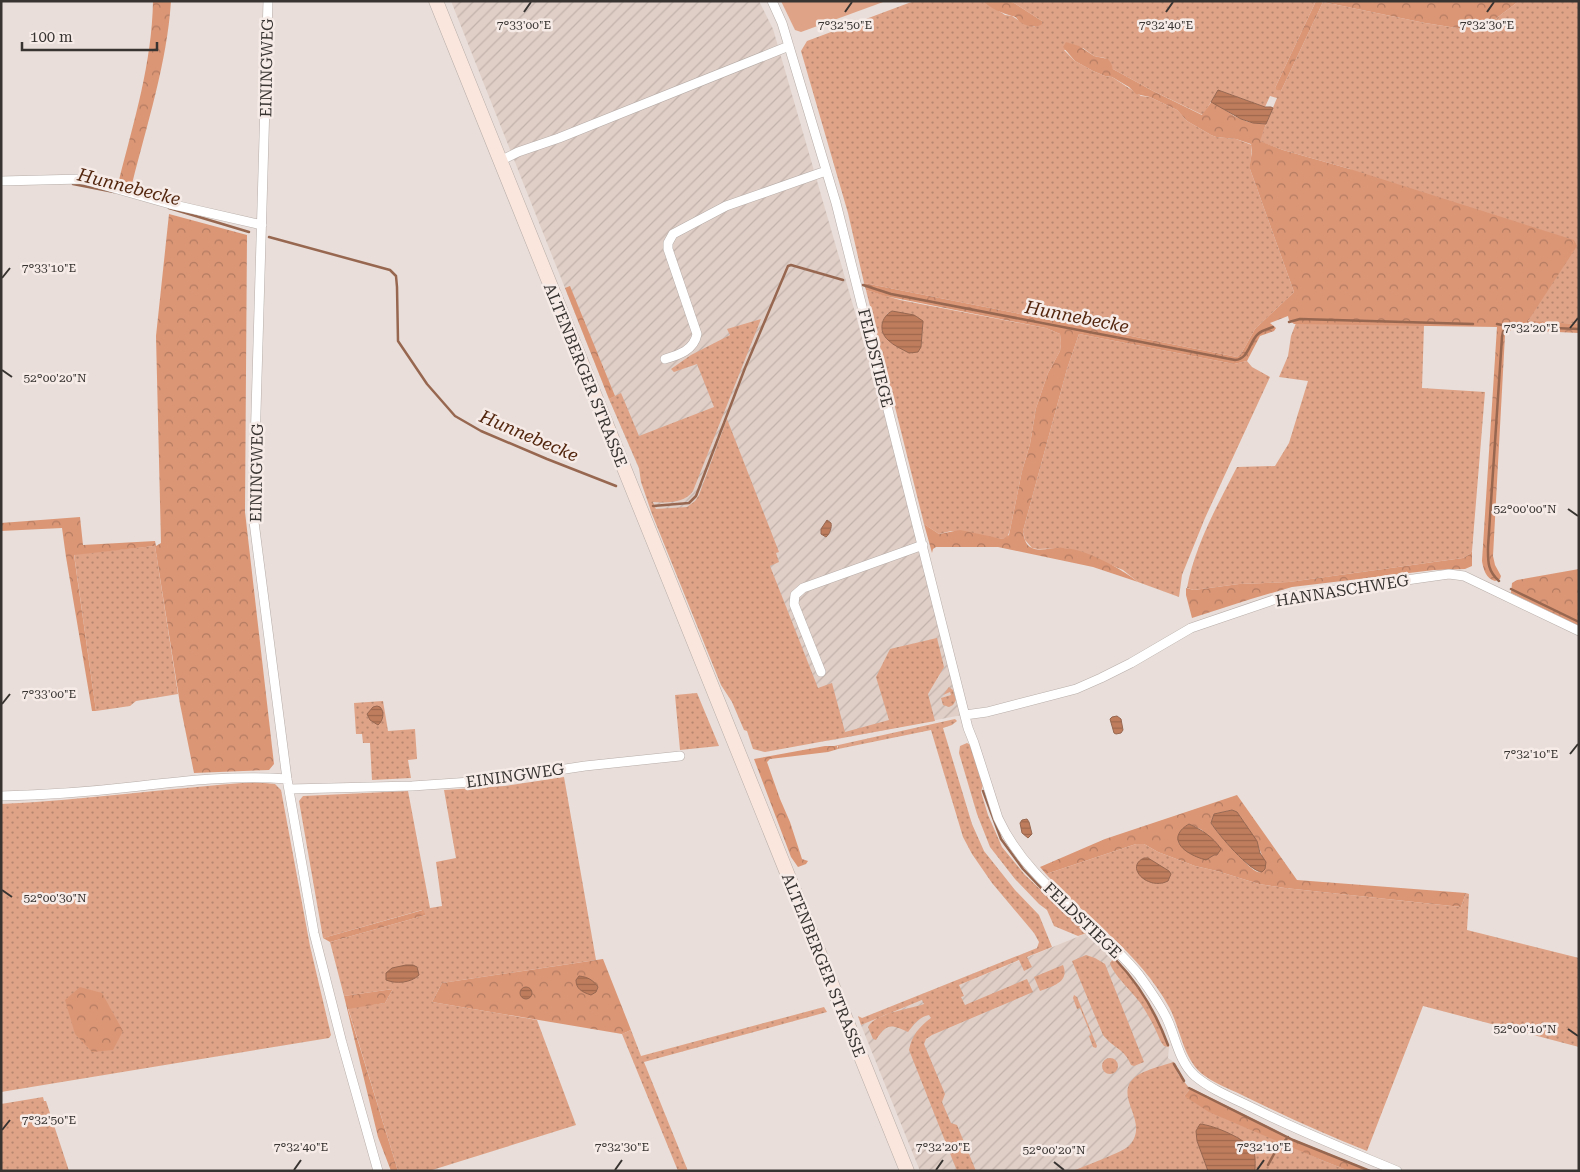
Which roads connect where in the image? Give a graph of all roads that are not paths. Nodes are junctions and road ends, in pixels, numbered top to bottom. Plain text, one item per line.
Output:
1 (268, 1) edge
2 (436, 1) edge
3 (772, 1) edge
4 (789, 46) junction
5 (500, 161) junction
6 (826, 171) junction
7 (1, 181) edge
8 (262, 225) junction
9 (665, 359) dead end
10 (923, 545) junction
11 (1579, 631) edge
12 (821, 672) dead end
13 (965, 715) junction
14 (680, 756) dead end
15 (287, 779) junction
16 (290, 789) junction
17 (1, 796) edge
18 (378, 1171) edge
19 (907, 1171) edge
20 (1397, 1171) edge

1 - 8 street, EININGWEG
2 - 5 main road, ALTENBERGER STRASSE
3 - 4 street, FELDSTIEGE
4 - 5 street
4 - 6 street, FELDSTIEGE
5 - 19 main road, ALTENBERGER STRASSE
6 - 9 street
6 - 10 street, FELDSTIEGE
7 - 8 street
8 - 15 street, EININGWEG
10 - 12 street
10 - 13 street, FELDSTIEGE
11 - 13 street, HANNASCHWEG
13 - 20 street, FELDSTIEGE
14 - 16 street, EININGWEG
15 - 16 street, EININGWEG
15 - 17 street
16 - 18 street, EININGWEG

